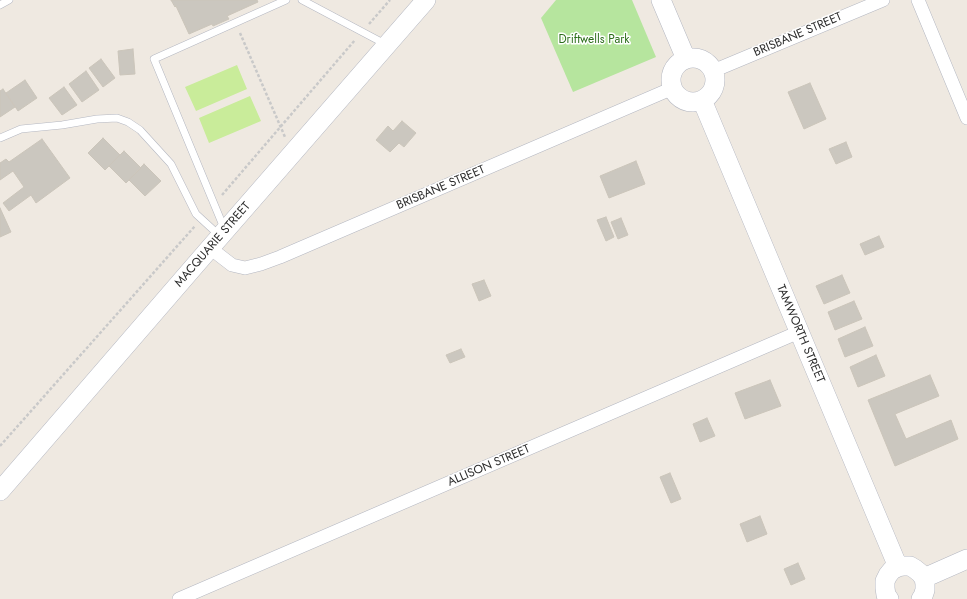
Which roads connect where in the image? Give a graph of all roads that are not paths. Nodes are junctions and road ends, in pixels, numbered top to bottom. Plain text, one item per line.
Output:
1 (9, 0) edge
2 (286, 0) edge
3 (302, 0) edge
4 (426, 0) edge
5 (661, 0) edge
6 (882, 0) edge
7 (918, 0) edge
8 (0, 5) edge
9 (387, 45) junction
10 (686, 60) junction
11 (713, 71) junction
12 (673, 88) junction
13 (702, 100) junction
14 (967, 118) edge
15 (0, 138) edge
16 (218, 238) junction
17 (799, 332) junction
18 (0, 491) edge
19 (967, 559) edge
20 (898, 567) junction
21 (924, 578) junction
22 (884, 598) edge
23 (179, 599) edge
24 (921, 599) edge

1 - 8 lane
2 - 16 lane
3 - 9 lane
4 - 9 street, MACQUARIE STREET
5 - 10 street
6 - 11 street, BRISBANE STREET
7 - 14 street
9 - 16 street, MACQUARIE STREET
10 - 11 street
10 - 12 street
11 - 13 street
12 - 13 street
12 - 16 street, BRISBANE STREET
13 - 17 street, TAMWORTH STREET
15 - 16 lane
16 - 18 street, MACQUARIE STREET
17 - 20 street, TAMWORTH STREET
17 - 23 street, ALLISON STREET
19 - 21 street
20 - 21 street
20 - 22 street
21 - 24 street

